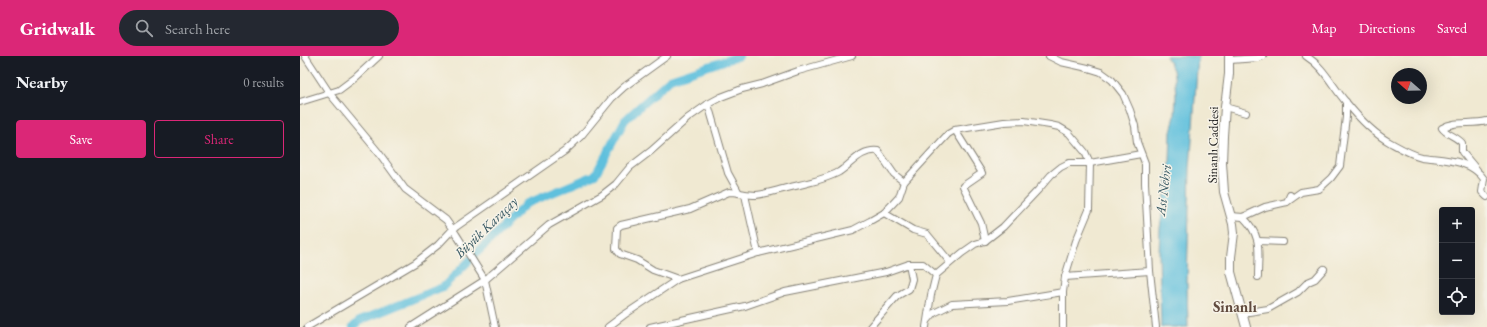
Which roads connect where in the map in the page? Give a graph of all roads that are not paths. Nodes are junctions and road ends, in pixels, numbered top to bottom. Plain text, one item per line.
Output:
1 (305, 56) edge
2 (378, 56) edge
3 (666, 56) edge
4 (852, 56) edge
5 (1049, 56) edge
6 (1264, 56) edge
7 (1306, 56) edge
8 (1230, 58) edge
9 (330, 94) junction
10 (300, 102) edge
11 (1346, 102) junction
12 (708, 104) junction
13 (1225, 107) junction
14 (1246, 113) dead end
15 (1487, 121) edge
16 (955, 130) junction
17 (1141, 154) junction
18 (1090, 163) junction
19 (1480, 173) junction
20 (904, 182) junction
21 (742, 194) junction
22 (1290, 195) dead end
23 (1487, 197) edge
24 (1287, 202) junction
25 (884, 212) junction
26 (1231, 216) junction
27 (1243, 217) junction
28 (455, 232) junction
29 (985, 241) junction
30 (1258, 241) junction
31 (1283, 242) dead end
32 (758, 253) junction
33 (950, 262) junction
34 (909, 264) junction
35 (1324, 269) dead end
36 (1150, 271) junction
37 (936, 275) junction
38 (1065, 277) junction
39 (1258, 277) dead end
40 (678, 279) junction
41 (485, 280) junction
42 (1063, 292) junction
43 (1242, 312) junction
44 (926, 324) edge
45 (307, 327) edge
46 (411, 327) edge
47 (495, 327) edge
48 (608, 327) edge
49 (650, 327) edge
50 (870, 327) edge
51 (1063, 327) edge
52 (1156, 327) edge
53 (1246, 327) edge

1 - 9 street
2 - 9 street
3 - 28 street
4 - 12 street
5 - 17 street
6 - 8 street
7 - 11 street
8 - 13 main road, Sinanlı Caddesi
9 - 10 street
9 - 28 street
11 - 19 street
11 - 24 street
12 - 21 street
12 - 41 street
13 - 14 street
13 - 26 main road, Sinanlı Caddesi
15 - 19 street
16 - 18 street
16 - 20 street
16 - 29 street
17 - 18 street
17 - 36 street
18 - 29 street
18 - 38 street
19 - 23 street
20 - 21 street
20 - 25 street
21 - 32 street
21 - 40 street
22 - 24 street
24 - 27 street
25 - 32 street
25 - 33 street
26 - 27 street
26 - 43 main road, Sinanlı Caddesi
27 - 30 street
28 - 41 street
28 - 45 street
29 - 33 street
30 - 31 street
30 - 39 street
32 - 40 street
33 - 37 street
34 - 37 street
34 - 49 street
34 - 50 street
35 - 43 street
36 - 38 street
36 - 52 street
37 - 44 street
38 - 42 street
40 - 48 street
41 - 46 street
41 - 47 street
42 - 44 street
42 - 51 street
43 - 53 main road, Sinanlı Caddesi

